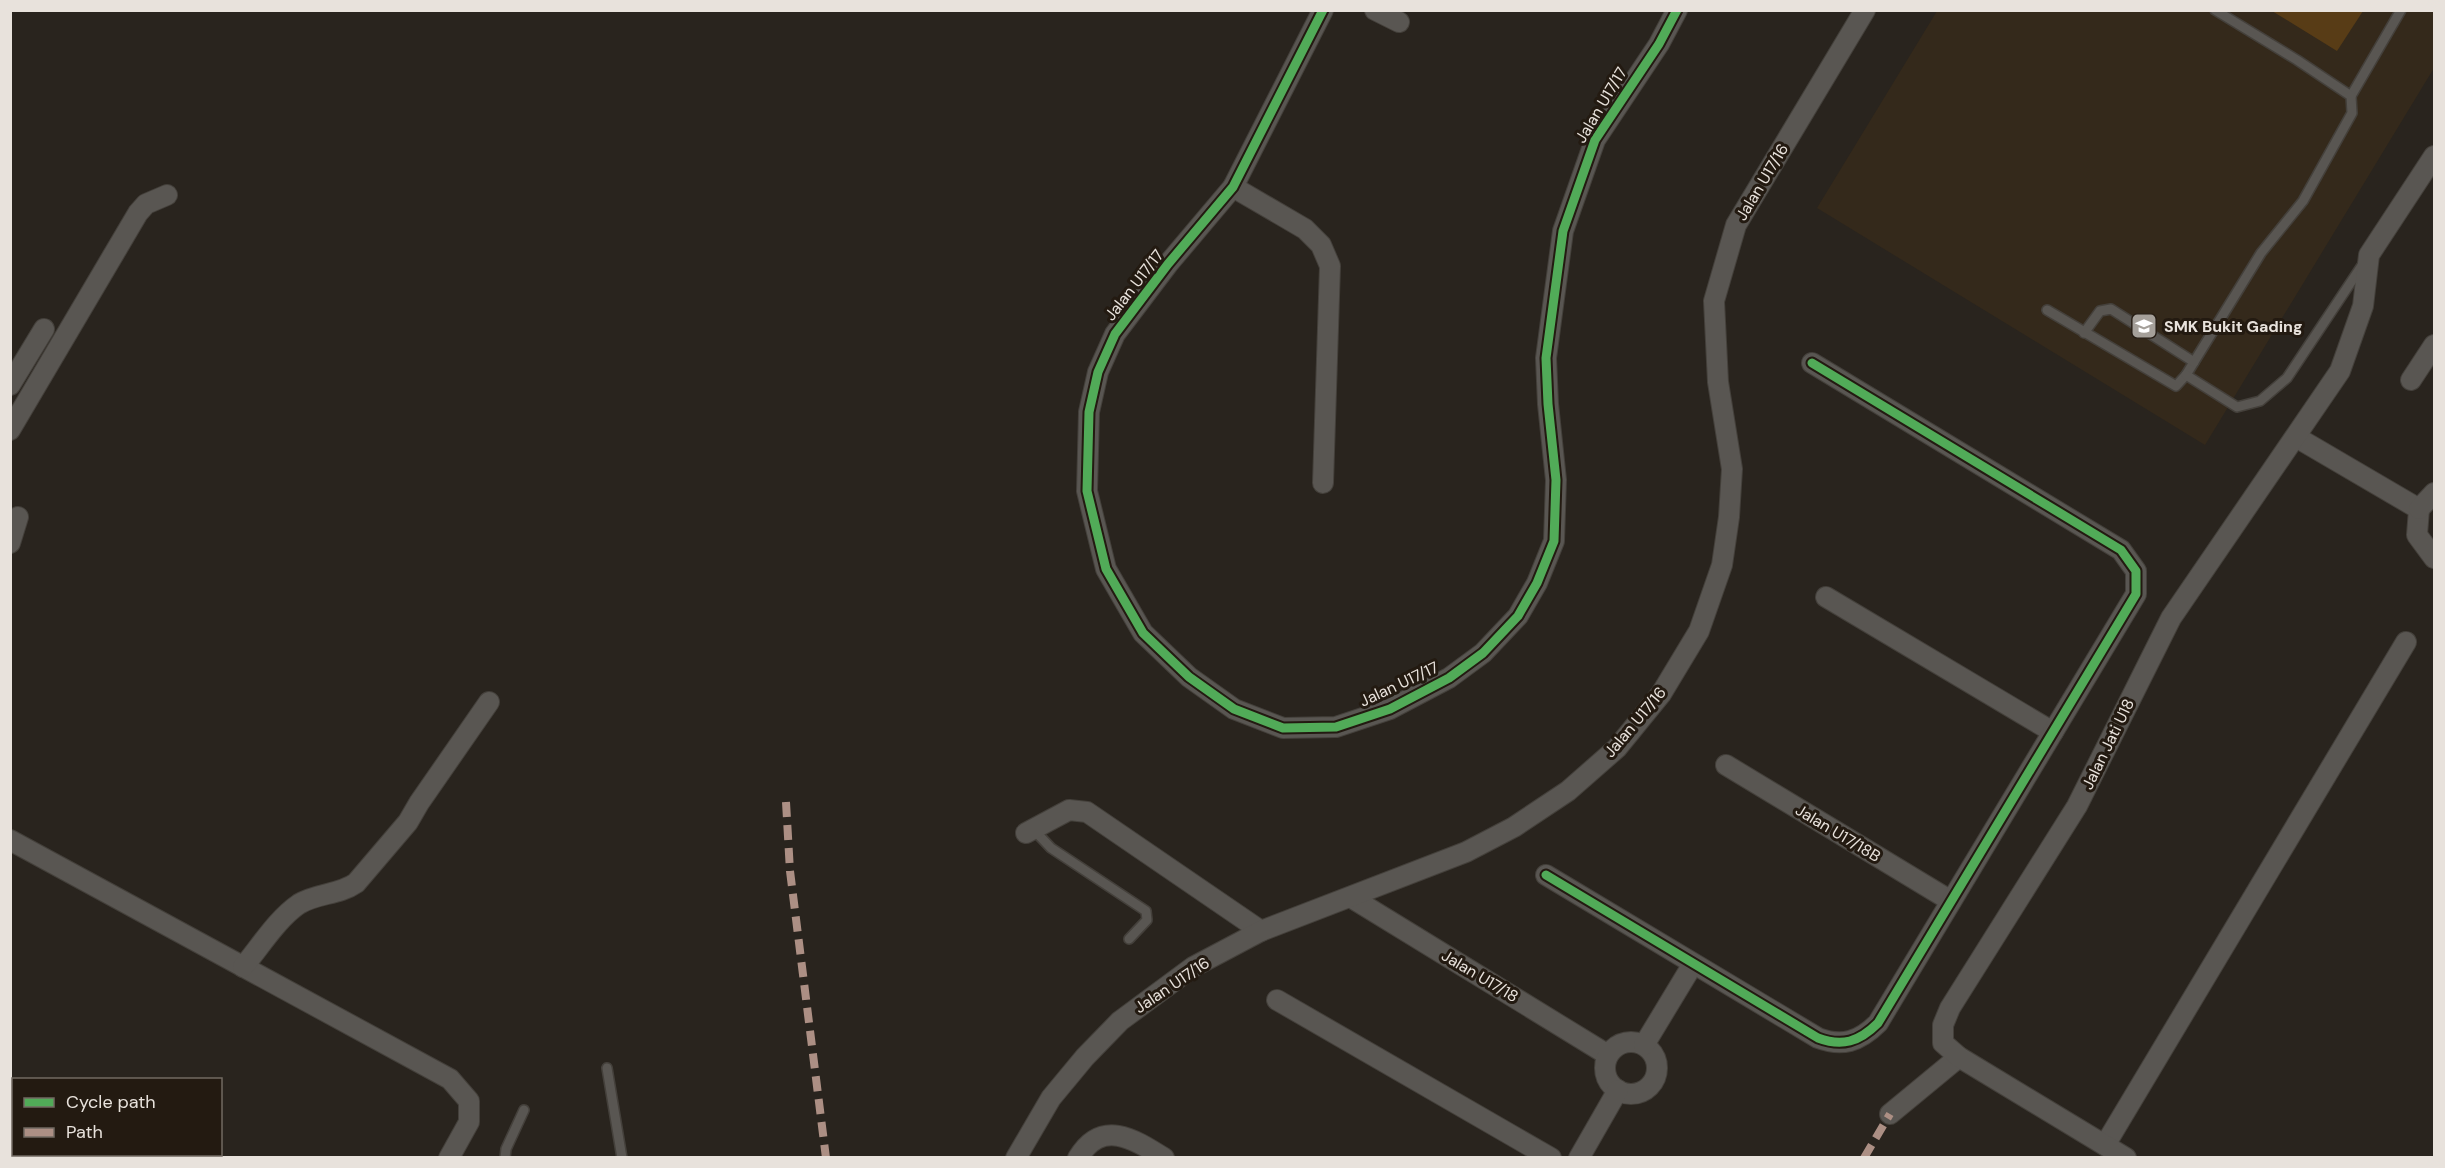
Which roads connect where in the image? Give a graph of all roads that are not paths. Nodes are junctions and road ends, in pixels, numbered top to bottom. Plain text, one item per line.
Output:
1 (1323, 10) edge
2 (1375, 10) edge
3 (1677, 10) edge
4 (1865, 10) edge
5 (2215, 10) edge
6 (2401, 10) edge
7 (1399, 22) dead end
8 (2351, 96) junction
9 (2434, 156) edge
10 (1233, 187) junction
11 (167, 195) dead end
12 (2369, 255) junction
13 (2047, 310) dead end
14 (44, 329) dead end
15 (2084, 333) junction
16 (2434, 345) edge
17 (2194, 362) junction
18 (1812, 363) dead end
19 (2186, 375) junction
20 (2411, 380) dead end
21 (10, 384) edge
22 (10, 430) edge
23 (2296, 437) junction
24 (1323, 483) dead end
25 (2434, 494) edge
26 (2419, 509) junction
27 (18, 517) dead end
28 (10, 543) edge
29 (2434, 558) edge
30 (1826, 597) dead end
31 (2406, 642) dead end
32 (489, 702) dead end
33 (2053, 732) junction
34 (1726, 765) dead end
35 (1030, 831) joint
36 (10, 840) edge
37 (1546, 875) dead end
38 (1352, 898) junction
39 (1951, 901) junction
40 (1261, 931) junction
41 (1130, 939) dead end
42 (1693, 964) junction
43 (243, 967) junction
44 (1277, 1000) dead end
45 (1644, 1045) junction
46 (1608, 1055) junction
47 (1959, 1057) junction
48 (607, 1068) dead end
49 (1618, 1090) junction
50 (524, 1110) dead end
51 (1890, 1114) dead end
52 (2105, 1144) junction
53 (449, 1158) edge
54 (505, 1158) edge
55 (622, 1158) edge
56 (1016, 1158) edge
57 (1078, 1158) edge
58 (1164, 1158) edge
59 (1551, 1158) edge
60 (1579, 1158) edge
61 (2126, 1158) edge

1 - 10 street, Jalan U17/17
2 - 7 street
3 - 10 street, Jalan U17/17
4 - 38 street, Jalan U17/16
5 - 8 lane
6 - 8 lane
8 - 17 lane
9 - 12 street
10 - 24 street
11 - 22 street
12 - 19 lane
12 - 23 street, Jalan Jati U18
13 - 15 lane
14 - 21 street
15 - 17 lane
15 - 19 lane
16 - 20 street
17 - 19 lane
18 - 33 street
23 - 26 street
23 - 47 street, Jalan Jati U18
25 - 26 street
26 - 29 street
27 - 28 street
30 - 33 street
31 - 52 street
32 - 43 street
33 - 39 street
34 - 39 street, Jalan U17/18B
35 - 40 street
35 - 41 lane
36 - 43 street
37 - 42 street
38 - 40 street, Jalan U17/16
38 - 46 street, Jalan U17/18
39 - 42 street
40 - 56 street, Jalan U17/16
42 - 45 street
43 - 53 street
44 - 59 street
45 - 46 street
45 - 49 street
46 - 49 street
47 - 51 street
47 - 52 street, Jalan Jati U18
48 - 55 lane
49 - 60 street
50 - 54 lane
52 - 61 street, Jalan Jati U18
57 - 58 street

